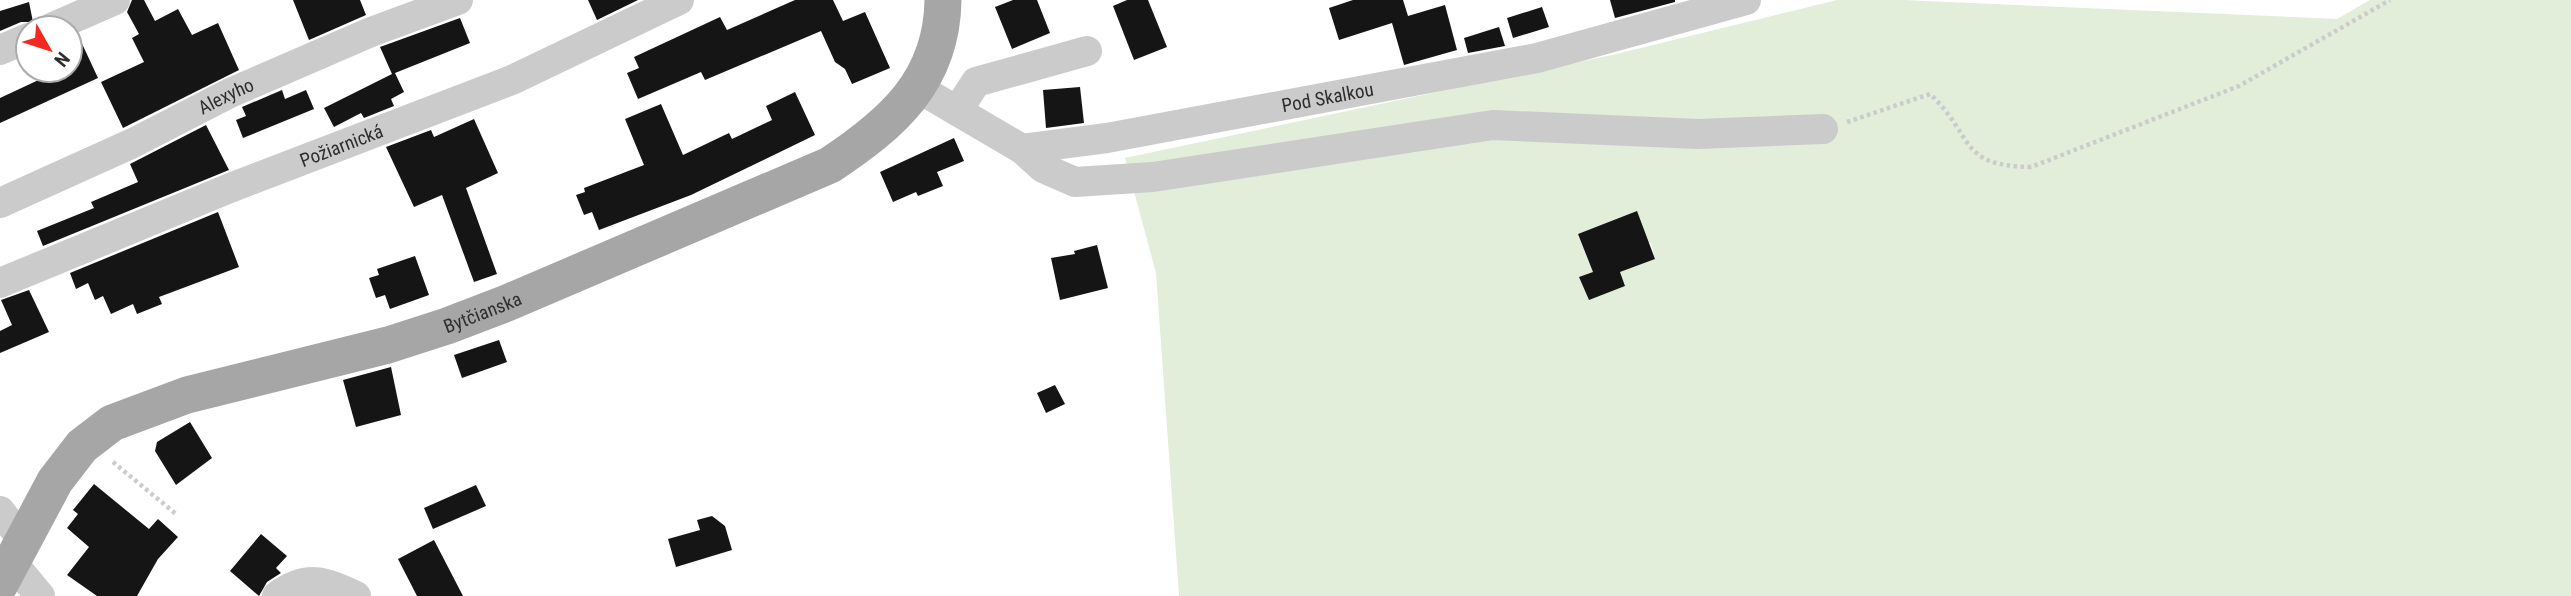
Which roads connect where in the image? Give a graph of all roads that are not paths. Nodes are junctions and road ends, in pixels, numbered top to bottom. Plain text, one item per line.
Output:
1 (116, 0) edge
2 (458, 0) edge
3 (680, 0) edge
4 (943, 0) edge
5 (1746, 0) edge
6 (84, 14) edge
7 (1087, 51) dead end
8 (918, 88) junction
9 (957, 111) junction
10 (1823, 129) road end
11 (1022, 149) junction
12 (0, 203) edge
13 (0, 283) edge
14 (6, 560) edge
15 (40, 596) edge
16 (277, 596) edge
17 (356, 596) edge

1 - 6 street
2 - 12 street, Alexyho
3 - 13 street, Požiarnická
4 - 8 main road, Bytčianska
5 - 11 street, Pod Skalkou
7 - 9 street
8 - 9 street
8 - 14 main road, Bytčianska
9 - 11 street
10 - 11 street
14 - 15 street
16 - 17 street

